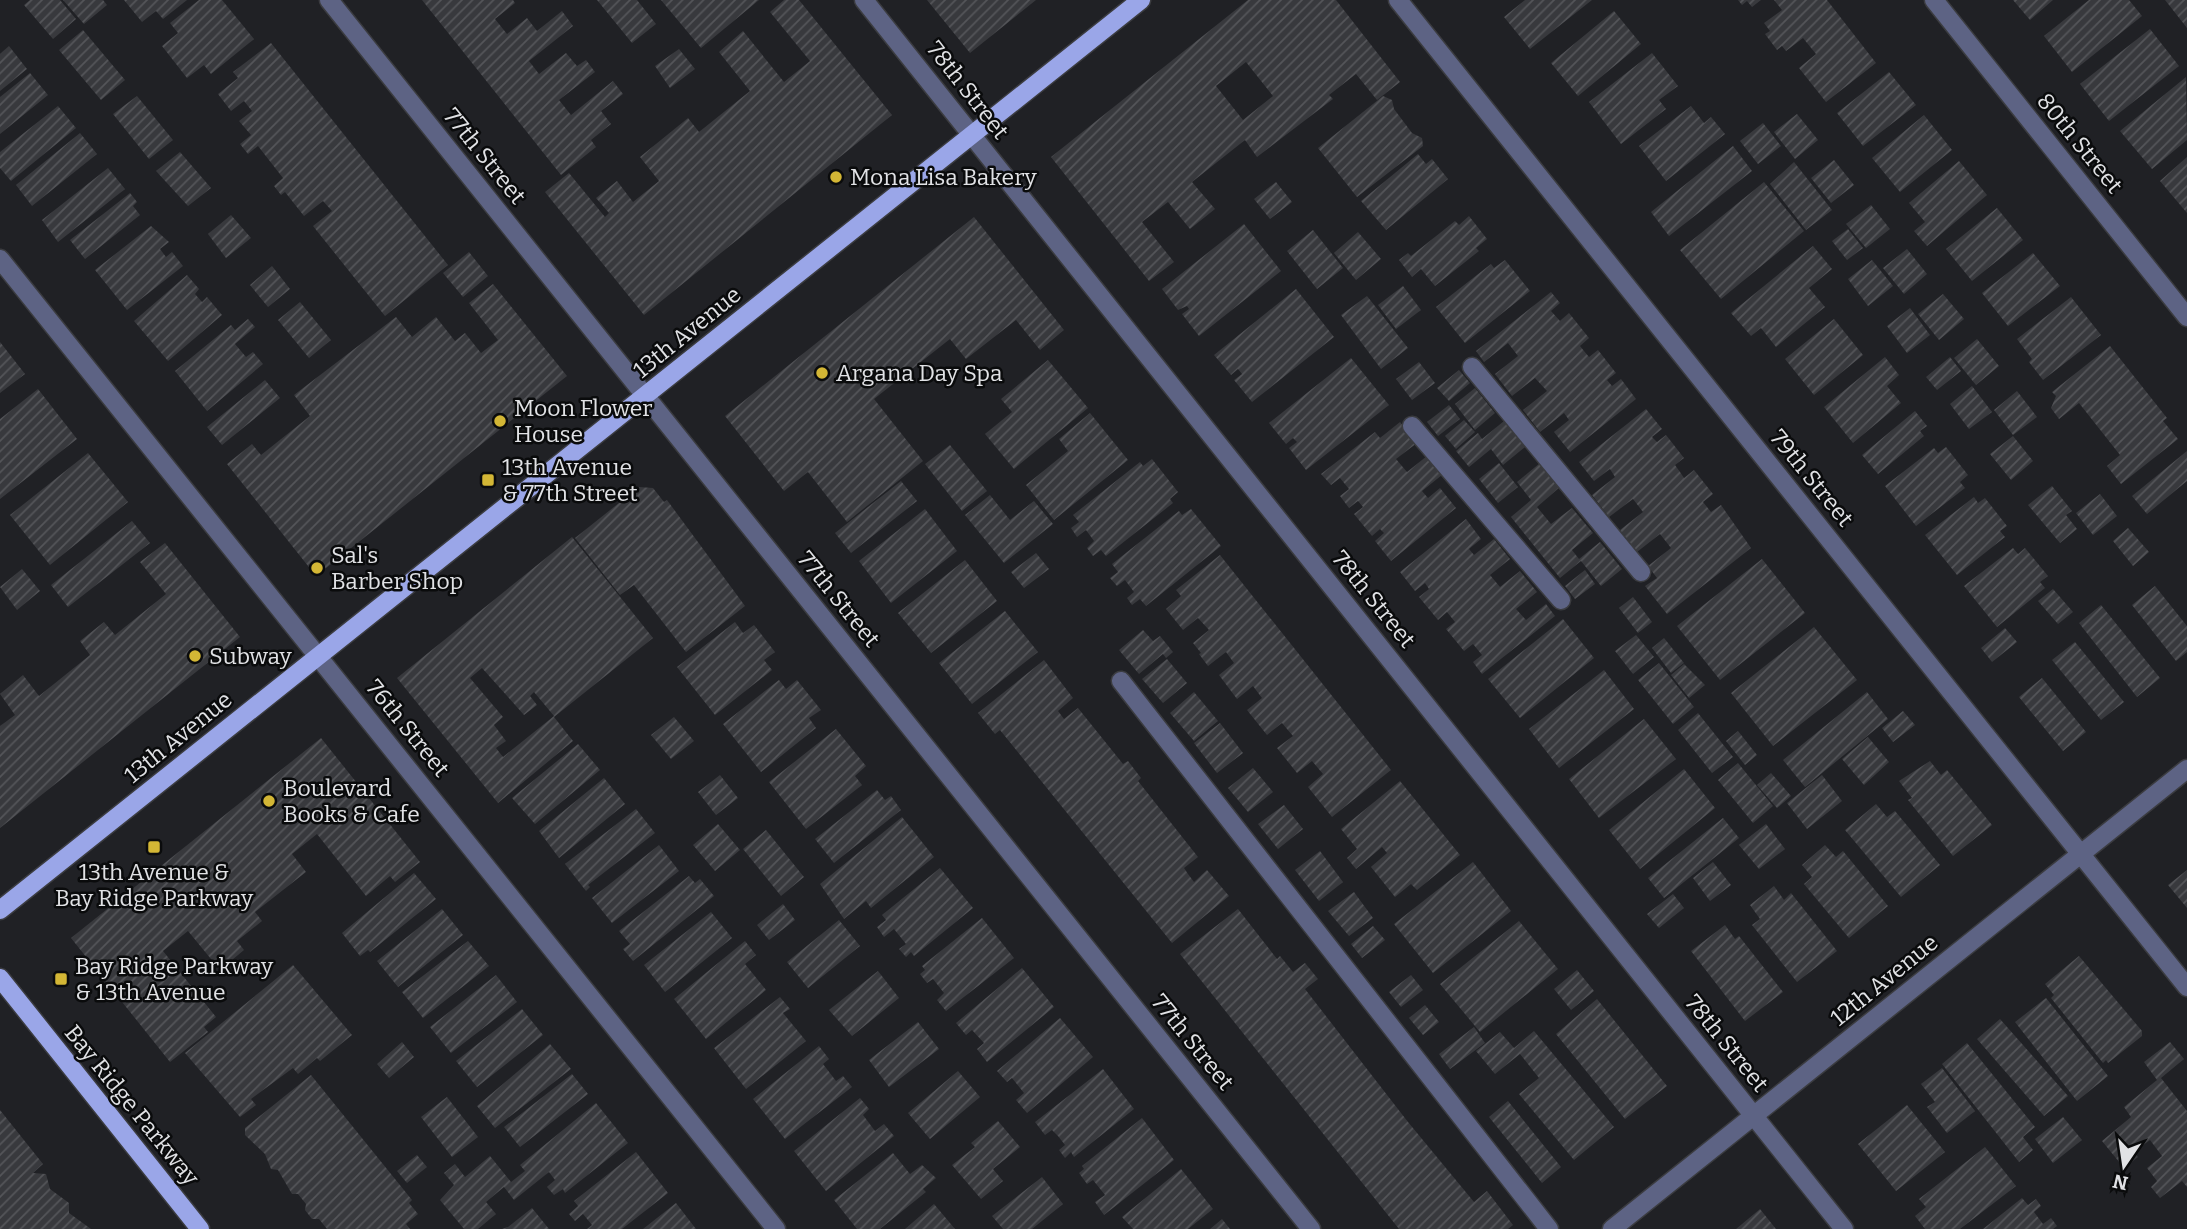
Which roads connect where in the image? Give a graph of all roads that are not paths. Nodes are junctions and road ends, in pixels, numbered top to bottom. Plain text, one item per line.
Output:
1 (329, 0) edge
2 (864, 0) edge
3 (1141, 0) edge
4 (1398, 0) edge
5 (1934, 0) edge
6 (972, 135) junction
7 (0, 259) edge
8 (2187, 317) edge
9 (1472, 367) dead end
10 (646, 396) junction
11 (1412, 426) dead end
12 (1641, 572) dead end
13 (1561, 600) dead end
14 (319, 656) junction
15 (1121, 681) dead end
16 (2187, 769) edge
17 (2081, 854) junction
18 (0, 910) edge
19 (0, 978) edge
20 (2187, 987) edge
21 (1754, 1115) junction
22 (200, 1229) edge
23 (776, 1229) edge
24 (1311, 1229) edge
25 (1549, 1229) edge
26 (1612, 1229) edge
27 (1844, 1229) edge

1 - 10 street, 77th Street
2 - 6 street, 78th Street
3 - 6 main road, 13th Avenue
4 - 17 street, 79th Street
5 - 8 street, 80th Street
6 - 10 main road, 13th Avenue
6 - 21 street, 78th Street
7 - 14 street, 76th Street
9 - 12 street
10 - 14 main road, 13th Avenue
10 - 24 street, 77th Street
11 - 13 street
14 - 18 main road, 13th Avenue
14 - 23 street, 76th Street
15 - 25 street
16 - 17 street, 12th Avenue
17 - 20 street, 79th Street
17 - 21 street, 12th Avenue
19 - 22 main road, Bay Ridge Parkway
21 - 26 street, 12th Avenue
21 - 27 street, 78th Street

